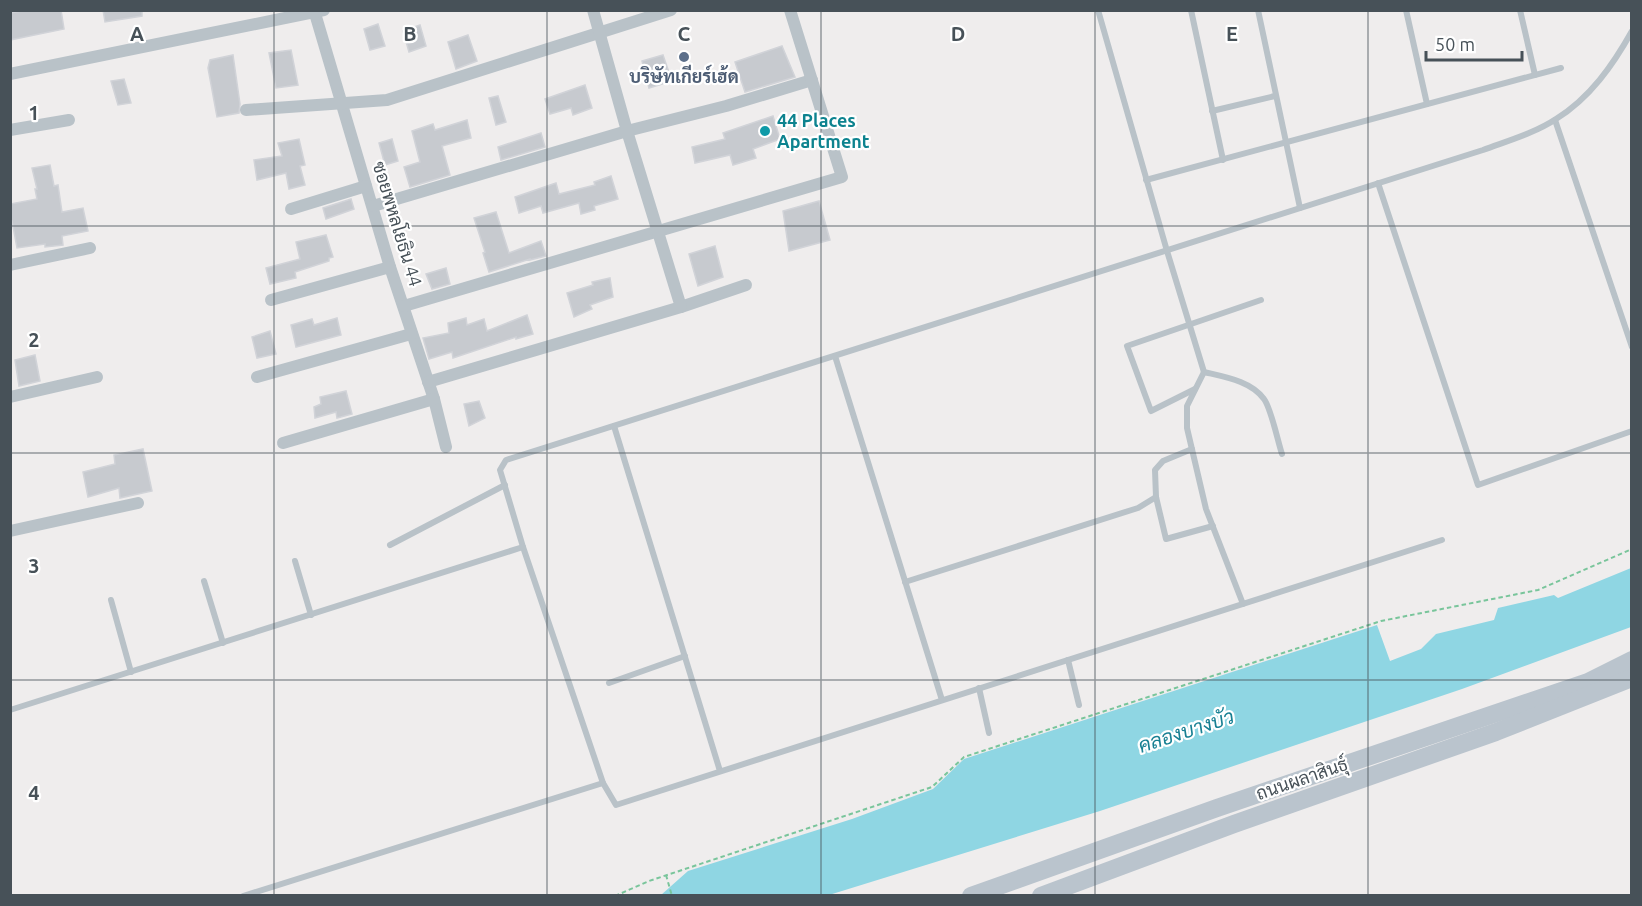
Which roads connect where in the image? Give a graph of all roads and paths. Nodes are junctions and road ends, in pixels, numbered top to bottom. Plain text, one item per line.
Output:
1 (593, 10) edge
2 (671, 10) edge
3 (790, 10) edge
4 (1098, 10) edge
5 (1191, 10) edge
6 (1258, 10) edge
7 (1406, 10) edge
8 (1520, 10) edge
9 (318, 11) edge
10 (1632, 31) edge
11 (600, 33) junction
12 (1629, 43) edge
13 (1561, 68) dead end
14 (10, 74) edge
15 (1535, 75) junction
16 (812, 80) junction
17 (1275, 96) junction
18 (341, 104) junction
19 (1427, 104) junction
20 (246, 110) dead end
21 (1212, 111) junction
22 (69, 120) dead end
23 (1555, 120) junction
24 (10, 130) edge
25 (627, 131) junction
26 (1285, 143) junction
27 (1223, 160) junction
28 (1146, 180) junction
29 (1378, 183) junction
30 (366, 186) junction
31 (373, 206) junction
32 (1300, 208) junction
33 (291, 209) dead end
34 (656, 231) junction
35 (90, 248) dead end
36 (1167, 251) junction
37 (10, 266) edge
38 (390, 267) junction
39 (746, 285) dead end
40 (271, 300) dead end
41 (1261, 300) dead end
42 (404, 306) junction
43 (681, 307) junction
44 (1189, 324) junction
45 (411, 334) junction
46 (1632, 347) edge
47 (835, 356) junction
48 (1204, 372) junction
49 (97, 377) dead end
50 (257, 377) dead end
51 (428, 382) junction
52 (1196, 390) junction
53 (10, 397) edge
54 (434, 399) junction
55 (614, 426) junction
56 (1632, 431) edge
57 (283, 443) dead end
58 (446, 447) dead end
59 (1192, 449) junction
60 (1282, 454) dead end
61 (505, 484) junction
62 (1156, 497) junction
63 (138, 503) dead end
64 (1213, 526) junction
65 (10, 531) edge
66 (1442, 540) dead end
67 (390, 545) dead end
68 (523, 548) junction
69 (1632, 549) edge
70 (295, 561) dead end
71 (204, 582) dead end
72 (905, 582) junction
73 (111, 600) dead end
74 (1243, 604) junction
75 (311, 615) junction
76 (223, 643) junction
77 (685, 656) junction
78 (1068, 660) junction
79 (1632, 660) edge
80 (131, 672) junction
81 (1632, 678) edge
82 (609, 683) dead end
83 (978, 688) junction
84 (942, 700) junction
85 (1079, 705) dead end
86 (10, 710) edge
87 (989, 733) dead end
88 (720, 771) junction
89 (603, 783) junction
90 (1036, 871) junction
91 (666, 875) junction
92 (1044, 895) edge
93 (243, 896) edge
94 (615, 896) edge
95 (672, 896) edge
96 (971, 896) edge

1 - 11 street
2 - 11 street
3 - 16 street
4 - 28 lane
5 - 21 lane
6 - 17 lane
7 - 19 lane
8 - 15 lane
9 - 14 street
9 - 18 street, ซอยพหลโยธิน 44
10 - 12 lane
11 - 18 street
11 - 25 street
12 - 23 lane
13 - 15 lane
15 - 19 lane
16 - 25 street
16 - 34 street
17 - 21 lane
17 - 26 lane
18 - 20 street
18 - 30 street, ซอยพหลโยธิน 44
19 - 26 lane
21 - 27 lane
22 - 24 street
23 - 29 lane
23 - 46 lane
25 - 31 street
25 - 34 street
26 - 27 lane
26 - 32 lane
27 - 28 lane
28 - 36 lane
29 - 32 lane
29 - 56 lane
30 - 31 street, ซอยพหลโยธิน 44
30 - 33 street
31 - 38 street, ซอยพหลโยธิน 44
32 - 36 lane
34 - 42 street
34 - 43 street
35 - 37 street
36 - 44 lane
36 - 47 lane
38 - 40 street
38 - 42 street, ซอยพหลโยธิน 44
39 - 43 street
41 - 44 lane
42 - 45 street, ซอยพหลโยธิน 44
43 - 51 street
44 - 48 lane
44 - 52 lane
45 - 50 street
45 - 51 street, ซอยพหลโยธิน 44
47 - 55 lane
47 - 72 lane
48 - 52 lane
48 - 60 lane
49 - 53 street
51 - 54 street, ซอยพหลโยธิน 44
52 - 59 lane
54 - 57 street
54 - 58 street, ซอยพหลโยธิน 44
55 - 61 lane
55 - 77 lane
59 - 62 lane
59 - 64 lane
61 - 67 lane
61 - 68 lane
62 - 64 lane
62 - 72 lane
63 - 65 street
64 - 74 lane
66 - 74 lane
68 - 75 lane
68 - 89 lane
69 - 91 path
70 - 75 lane
71 - 76 lane
72 - 84 lane
73 - 80 lane
74 - 78 lane
75 - 76 lane
76 - 80 lane
77 - 82 lane
77 - 88 lane
78 - 83 lane
78 - 85 lane
79 - 90 main road, ถนนผลาสินธุ์
80 - 86 lane
81 - 92 main road, ถนนผลาสินธุ์
83 - 84 lane
83 - 87 lane
84 - 88 lane
88 - 89 lane
89 - 93 lane
90 - 92 main road
90 - 96 main road, ถนนผลาสินธุ์
91 - 94 path
91 - 95 path

